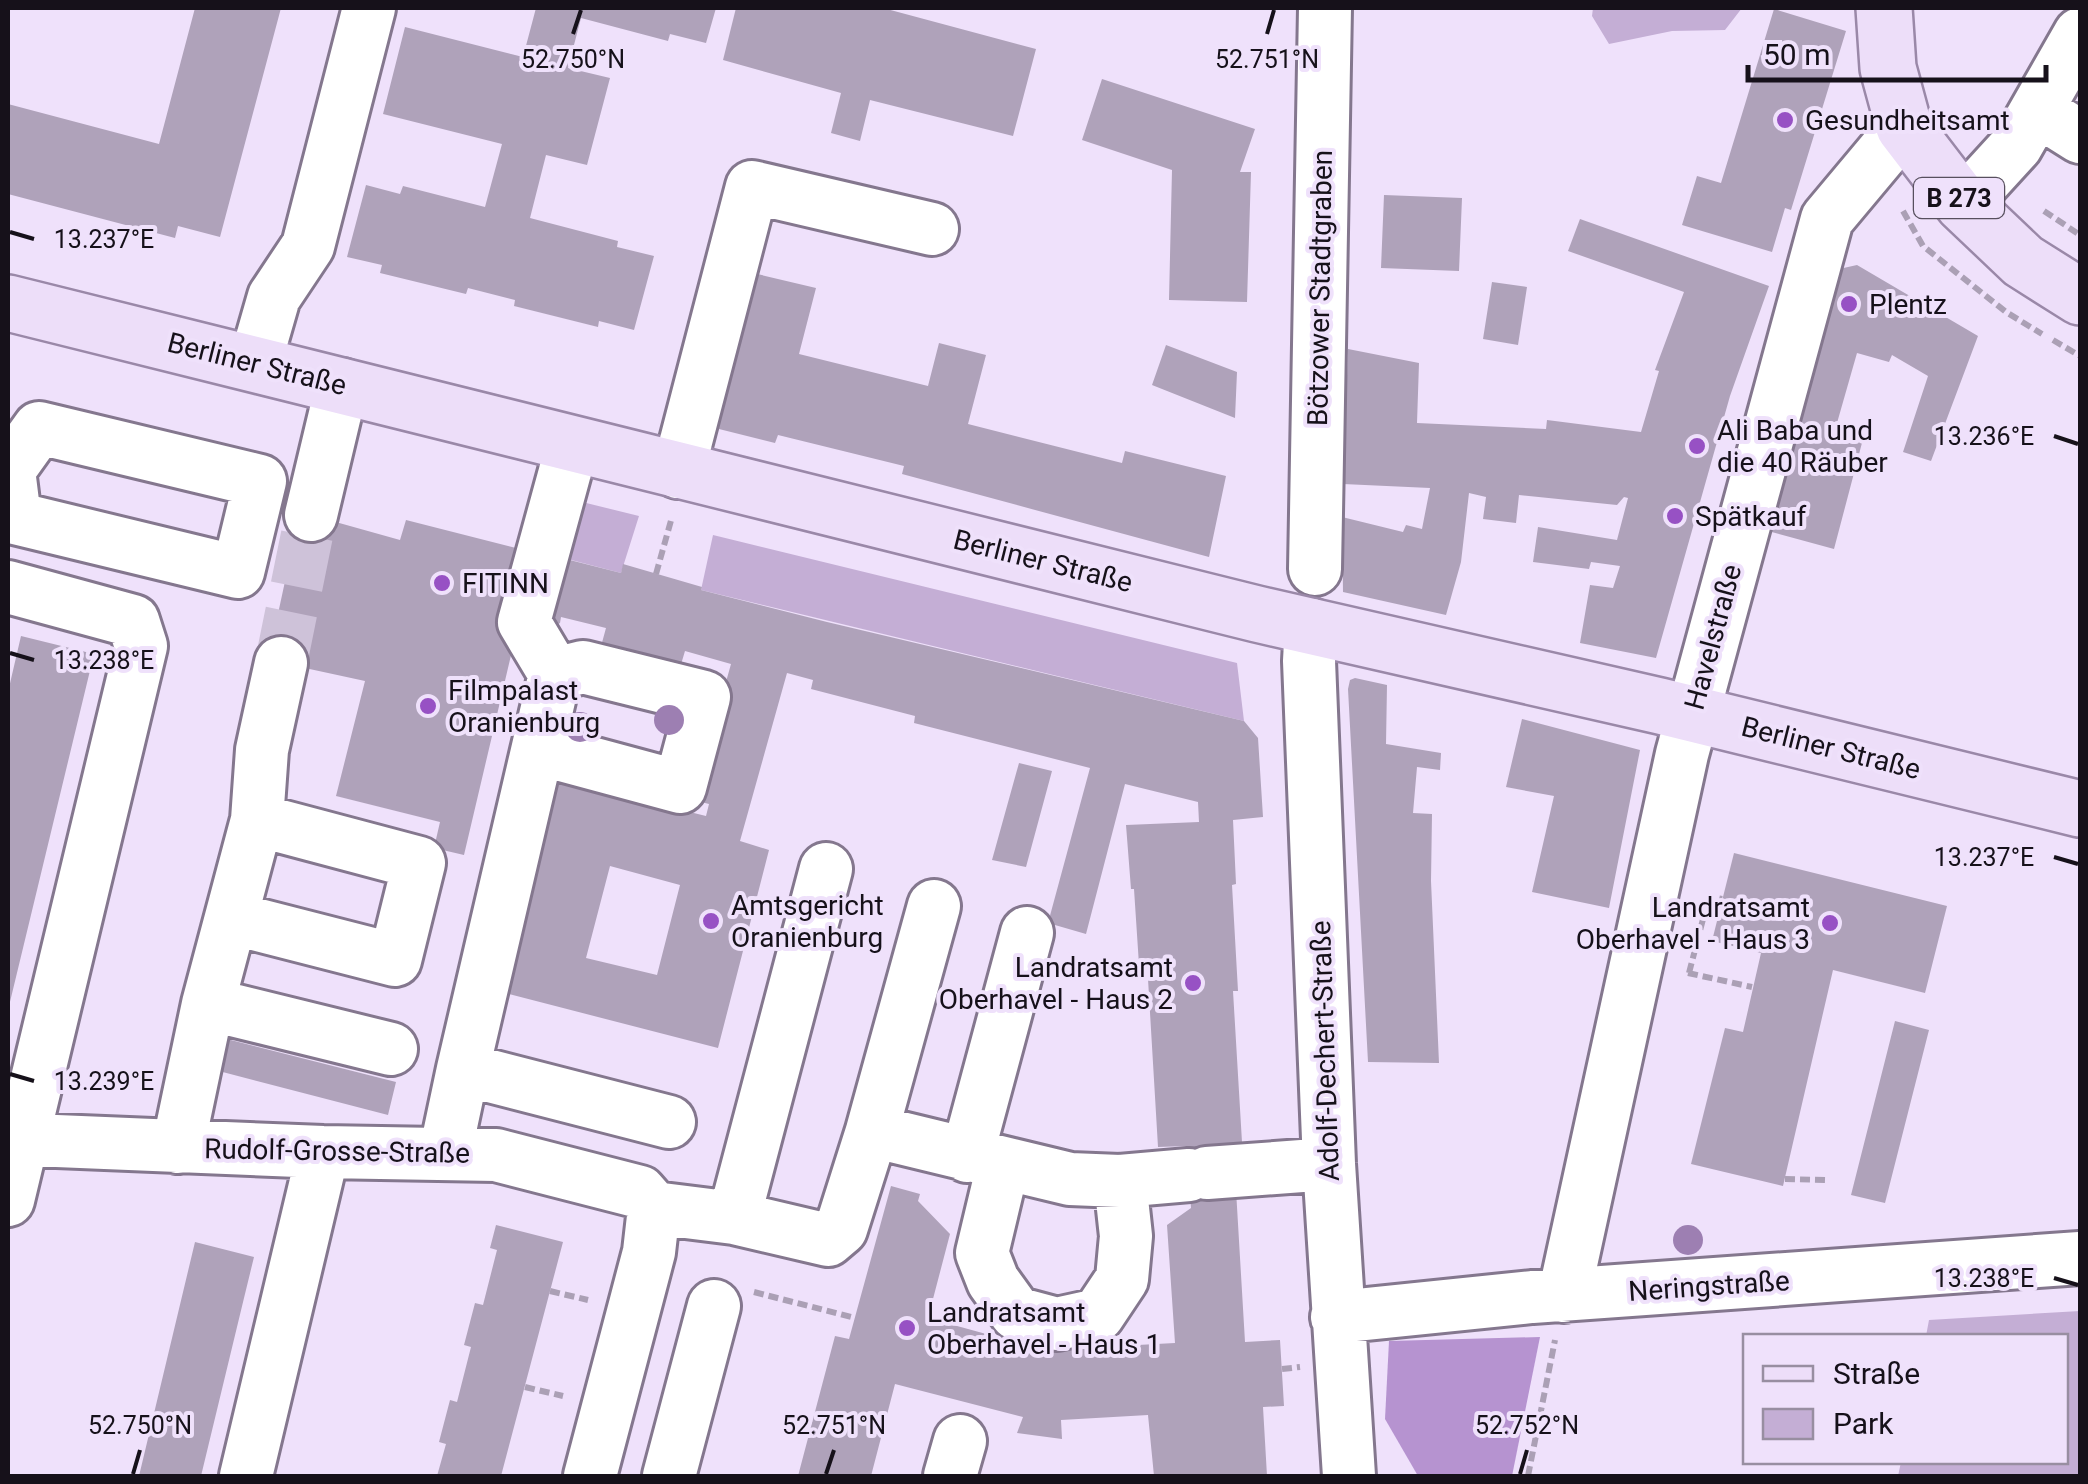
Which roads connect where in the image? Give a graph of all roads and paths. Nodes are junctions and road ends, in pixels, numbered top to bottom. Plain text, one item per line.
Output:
1 (369, 8) edge
2 (1325, 8) edge
3 (1884, 8) edge
4 (2080, 34) edge
5 (2059, 124) edge
6 (1904, 128) junction
7 (1964, 204) junction
8 (932, 229) dead end
9 (2080, 297) edge
10 (8, 303) edge
11 (255, 363) junction
12 (342, 385) junction
13 (572, 446) junction
14 (675, 494) junction
15 (311, 515) tunnel mouth
16 (1315, 569) dead end
17 (656, 574) dead end
18 (8, 587) edge
19 (1311, 625) junction
20 (281, 663) tunnel mouth
21 (555, 674) junction
22 (1692, 714) junction
23 (539, 749) junction
24 (2080, 809) edge
25 (258, 820) junction
26 (826, 868) dead end
27 (1722, 899) dead end
28 (934, 906) dead end
29 (231, 918) junction
30 (1027, 933) dead end
31 (1676, 970) dead end
32 (1689, 973) junction
33 (1752, 987) dead end
34 (208, 1004) junction
35 (390, 1049) dead end
36 (463, 1069) junction
37 (669, 1122) dead end
38 (872, 1131) junction
39 (15, 1140) edge
40 (178, 1147) junction
41 (323, 1152) junction
42 (445, 1154) junction
43 (985, 1160) junction
44 (1329, 1164) junction
45 (1784, 1179) dead end
46 (1825, 1180) dead end
47 (1120, 1181) junction
48 (8, 1200) edge
49 (654, 1208) junction
50 (734, 1218) junction
51 (2080, 1258) edge
52 (714, 1306) dead end
53 (818, 1309) dead end
54 (1561, 1311) junction
55 (1337, 1317) junction
56 (854, 1318) dead end
57 (1297, 1367) dead end
58 (1282, 1370) dead end
59 (246, 1476) edge
60 (590, 1476) edge
61 (669, 1476) edge
62 (1349, 1476) edge
63 (1528, 1476) edge

1 - 11 street
2 - 16 street, Bötzower Stadtgraben
3 - 6 main road, B 273
4 - 5 street
5 - 7 street
6 - 7 main road, B 273
6 - 22 street, Havelstraße
7 - 9 main road, B 273
8 - 14 street
10 - 11 main road, Berliner Straße
11 - 12 main road, Berliner Straße
12 - 13 main road, Berliner Straße
12 - 15 street
13 - 14 main road, Berliner Straße
13 - 21 street
14 - 17 path
14 - 19 main road, Berliner Straße
18 - 39 street
19 - 22 main road, Berliner Straße
19 - 44 street, Adolf-Dechert-Straße
20 - 25 street
21 - 23 street
21 - 23 street
22 - 24 main road, Berliner Straße
22 - 54 street, Havelstraße
23 - 36 street
25 - 29 street
25 - 29 street
26 - 50 street
27 - 32 path
28 - 38 street
29 - 34 street
30 - 43 street
31 - 32 path
32 - 33 path
34 - 35 street
34 - 40 street
36 - 37 street
36 - 42 street
38 - 43 street
38 - 50 street
39 - 40 street, Rudolf-Grosse-Straße
39 - 48 street
40 - 41 street, Rudolf-Grosse-Straße
41 - 42 street, Rudolf-Grosse-Straße
41 - 59 street
42 - 49 street, Rudolf-Grosse-Straße
43 - 47 street
43 - 47 street
44 - 47 street
44 - 55 street, Adolf-Dechert-Straße
45 - 46 path
49 - 50 street
49 - 60 street
51 - 54 street, Neringstraße
52 - 61 street
53 - 56 path
54 - 55 street, Neringstraße
54 - 63 path
55 - 62 street, Adolf-Dechert-Straße
57 - 58 path

